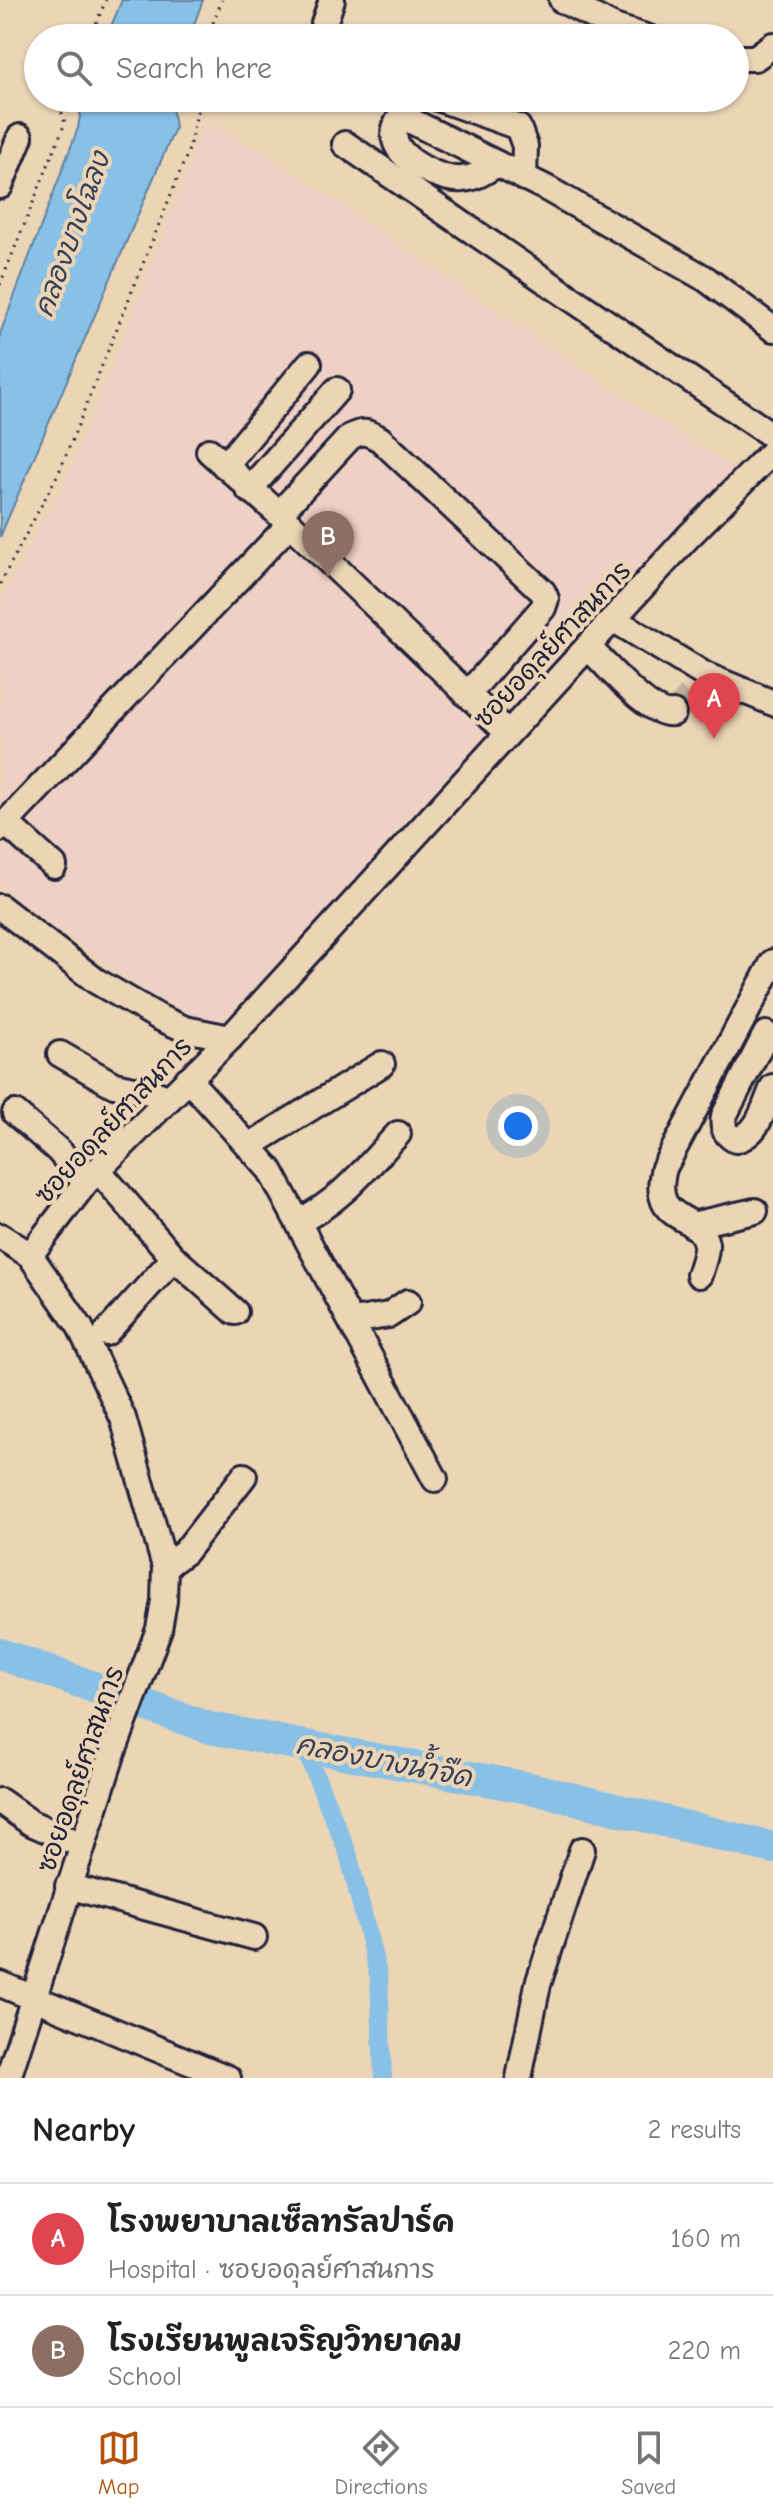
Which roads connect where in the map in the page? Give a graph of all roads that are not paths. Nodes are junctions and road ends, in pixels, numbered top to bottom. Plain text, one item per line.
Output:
1 (332, 0) edge
2 (562, 0) edge
3 (324, 24) edge
4 (608, 24) edge
5 (773, 45) edge
6 (749, 58) edge
7 (405, 112) edge
8 (416, 112) edge
9 (476, 112) edge
10 (20, 137) dead end
11 (345, 144) dead end
12 (497, 164) junction
13 (524, 178) junction
14 (0, 186) edge
15 (773, 329) edge
16 (309, 364) dead end
17 (337, 390) dead end
18 (773, 436) edge
19 (773, 451) edge
20 (249, 490) junction
21 (284, 519) junction
22 (613, 619) junction
23 (588, 647) junction
24 (467, 695) junction
25 (773, 703) edge
26 (673, 713) dead end
27 (508, 733) junction
28 (3, 826) edge
29 (54, 866) dead end
30 (0, 907) edge
31 (773, 962) edge
32 (740, 1020) junction
33 (769, 1036) edge
34 (230, 1038) junction
35 (60, 1054) dead end
36 (382, 1064) dead end
37 (188, 1079) junction
38 (773, 1087) edge
39 (168, 1098) junction
40 (15, 1113) dead end
41 (398, 1134) dead end
42 (249, 1146) junction
43 (92, 1176) junction
44 (755, 1211) dead end
45 (299, 1221) junction
46 (692, 1225) junction
47 (7, 1251) edge
48 (174, 1258) junction
49 (699, 1275) dead end
50 (408, 1302) dead end
51 (235, 1312) dead end
52 (352, 1321) junction
53 (106, 1333) dead end
54 (244, 1476) dead end
55 (435, 1479) dead end
56 (165, 1567) junction
57 (0, 1801) edge
58 (82, 1845) junction
59 (582, 1850) dead end
60 (68, 1886) junction
61 (254, 1937) dead end
62 (0, 1984) edge
63 (32, 1998) junction
64 (8, 2078) edge
65 (228, 2078) edge
66 (519, 2078) edge

1 - 3 street
2 - 4 street
5 - 6 street
7 - 12 street
8 - 12 street
9 - 13 street
10 - 14 street
11 - 18 street
12 - 13 street
13 - 15 street
16 - 20 street
17 - 20 street
19 - 22 street, ซอยอดุลย์ศาสนการ
20 - 21 street
21 - 24 street
21 - 24 street
21 - 28 street
22 - 23 street, ซอยอดุลย์ศาสนการ
22 - 25 street
23 - 26 street
23 - 27 street, ซอยอดุลย์ศาสนการ
24 - 27 street
27 - 34 street, ซอยอดุลย์ศาสนการ
28 - 29 street
30 - 34 street
31 - 32 street
32 - 33 street
32 - 46 street
33 - 38 street
34 - 37 street, ซอยอดุลย์ศาสนการ
35 - 39 street
36 - 42 street
37 - 39 street, ซอยอดุลย์ศาสนการ
37 - 42 street
39 - 43 street, ซอยอดุลย์ศาสนการ
40 - 43 street
41 - 45 street
42 - 45 street
43 - 47 street, ซอยอดุลย์ศาสนการ
43 - 48 street
44 - 46 street
45 - 52 street
46 - 49 street
47 - 56 street, ซอยอดุลย์ศาสนการ
48 - 51 street
48 - 53 street
50 - 52 street
52 - 55 street
54 - 56 street
56 - 58 street, ซอยอดุลย์ศาสนการ
57 - 58 street
58 - 60 street, ซอยอดุลย์ศาสนการ
59 - 66 street
60 - 61 street
60 - 63 street, ซอยอดุลย์ศาสนการ
62 - 63 street
63 - 64 street, ซอยอดุลย์ศาสนการ
63 - 65 street

